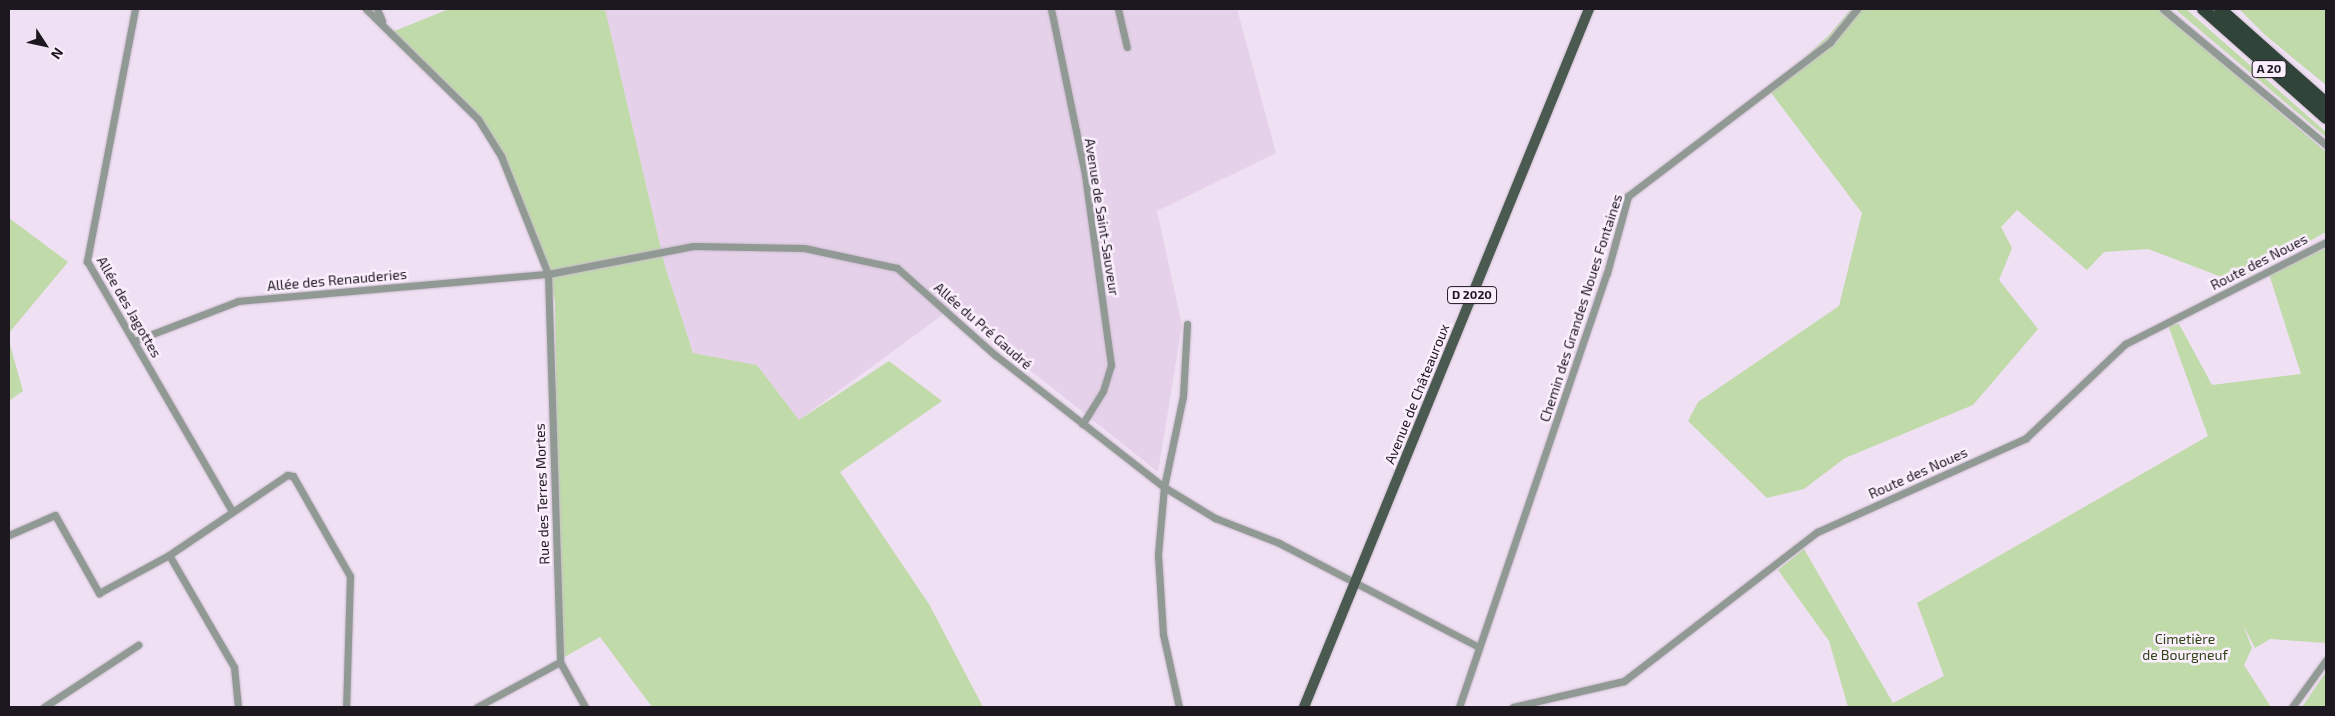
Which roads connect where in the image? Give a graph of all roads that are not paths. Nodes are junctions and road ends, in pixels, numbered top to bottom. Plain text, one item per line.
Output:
1 (135, 9) edge
2 (366, 9) edge
3 (377, 9) edge
4 (1051, 9) edge
5 (1118, 9) edge
6 (1589, 9) edge
7 (1856, 9) edge
8 (2163, 9) edge
9 (2203, 9) edge
10 (2220, 9) edge
11 (384, 24) junction
12 (1127, 47) dead end
13 (2326, 102) edge
14 (2326, 118) edge
15 (2326, 145) edge
16 (2326, 242) edge
17 (548, 274) junction
18 (1187, 324) dead end
19 (134, 341) junction
20 (1082, 424) junction
21 (1164, 487) junction
22 (232, 511) junction
23 (9, 535) edge
24 (169, 555) junction
25 (1355, 582) junction
26 (138, 645) dead end
27 (1479, 647) junction
28 (2326, 660) edge
29 (560, 662) junction
30 (44, 707) edge
31 (238, 707) edge
32 (346, 707) edge
33 (476, 707) edge
34 (585, 707) edge
35 (1179, 707) edge
36 (1304, 707) edge
37 (1459, 707) edge
38 (1513, 707) edge
39 (2292, 707) edge

1 - 19 street, Allée des Jagottes
2 - 11 street
3 - 11 street
4 - 20 street, Avenue de Saint-Sauveur
5 - 12 street
6 - 25 main road, Avenue de Châteauroux / D 2020
7 - 27 street, Chemin des Grandes Noues Fontaines
8 - 15 street
9 - 14 highway, A 20
10 - 13 highway, A 20
11 - 17 street, Rue des Terres Mortes
16 - 38 street, Route des Noues
17 - 19 street, Allée des Renauderies
17 - 20 street, Allée du Pré Gaudré
17 - 29 street, Rue des Terres Mortes
18 - 21 street
19 - 22 street, Allée des Jagottes
20 - 21 street, Allée du Pré Gaudré
21 - 25 street, Allée du Pré Gaudré
21 - 35 street
22 - 24 street
22 - 32 street
23 - 24 street
24 - 31 street
25 - 27 street, Allée du Pré Gaudré
25 - 36 main road, Avenue de Châteauroux / D 2020
26 - 30 street
27 - 37 street, Chemin des Grandes Noues Fontaines
28 - 39 street
29 - 33 street
29 - 34 street, Rue des Terres Mortes

